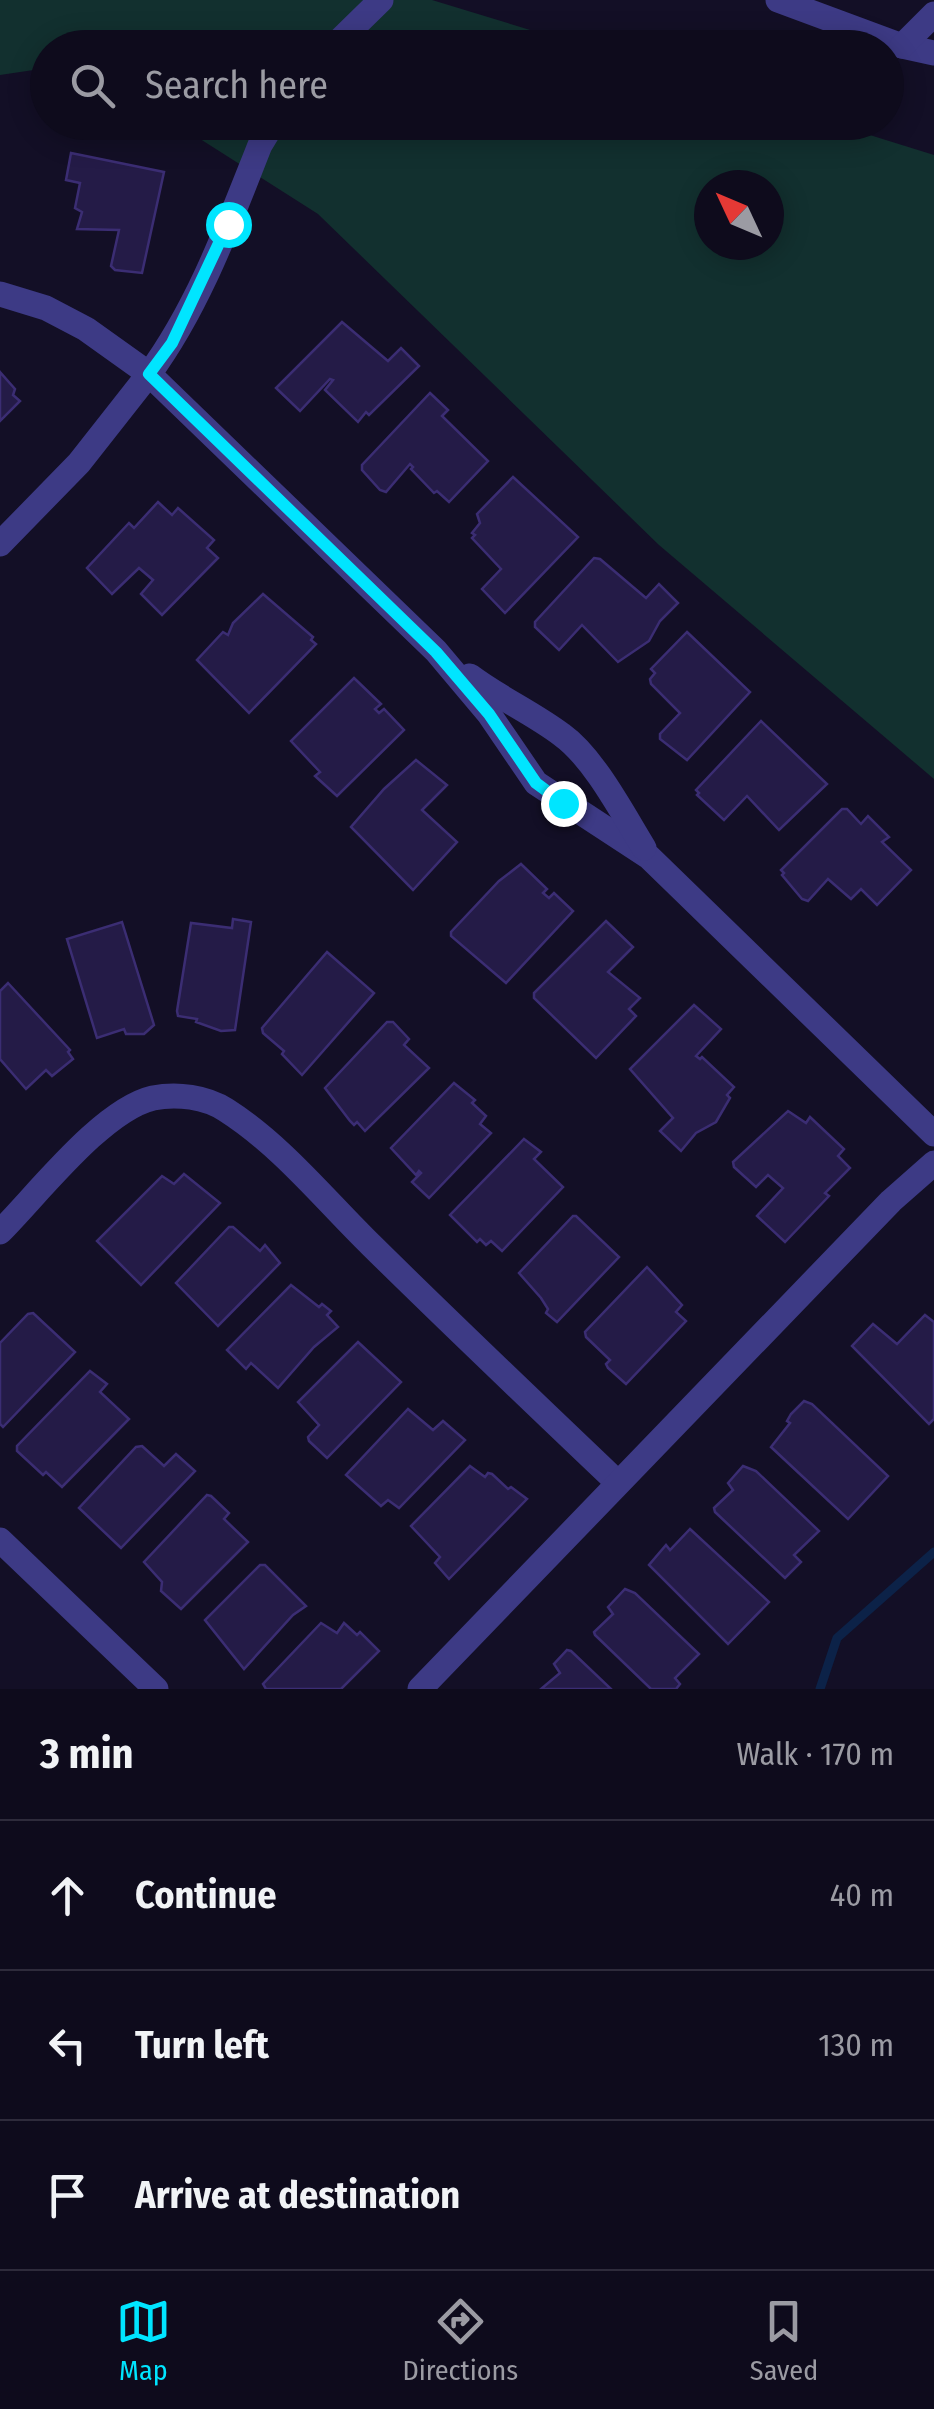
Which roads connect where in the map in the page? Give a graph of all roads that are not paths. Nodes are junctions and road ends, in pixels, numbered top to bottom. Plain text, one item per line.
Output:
1 (380, 0) edge
2 (778, 0) edge
3 (934, 14) edge
4 (350, 30) edge
5 (859, 30) edge
6 (904, 44) edge
7 (904, 46) edge
8 (934, 53) edge
9 (263, 140) edge
10 (0, 294) edge
11 (149, 374) junction
12 (0, 544) edge
13 (436, 652) junction
14 (649, 857) junction
15 (934, 1134) edge
16 (934, 1163) edge
17 (0, 1232) edge
18 (618, 1483) junction
19 (0, 1540) edge
20 (156, 1689) edge
21 (420, 1689) edge

1 - 4 street
2 - 5 street
3 - 6 street
7 - 8 street
9 - 11 street
10 - 11 street
11 - 12 street
11 - 13 street
13 - 14 street
13 - 14 street
14 - 15 street
16 - 18 street
17 - 18 street
18 - 21 street
19 - 20 street

